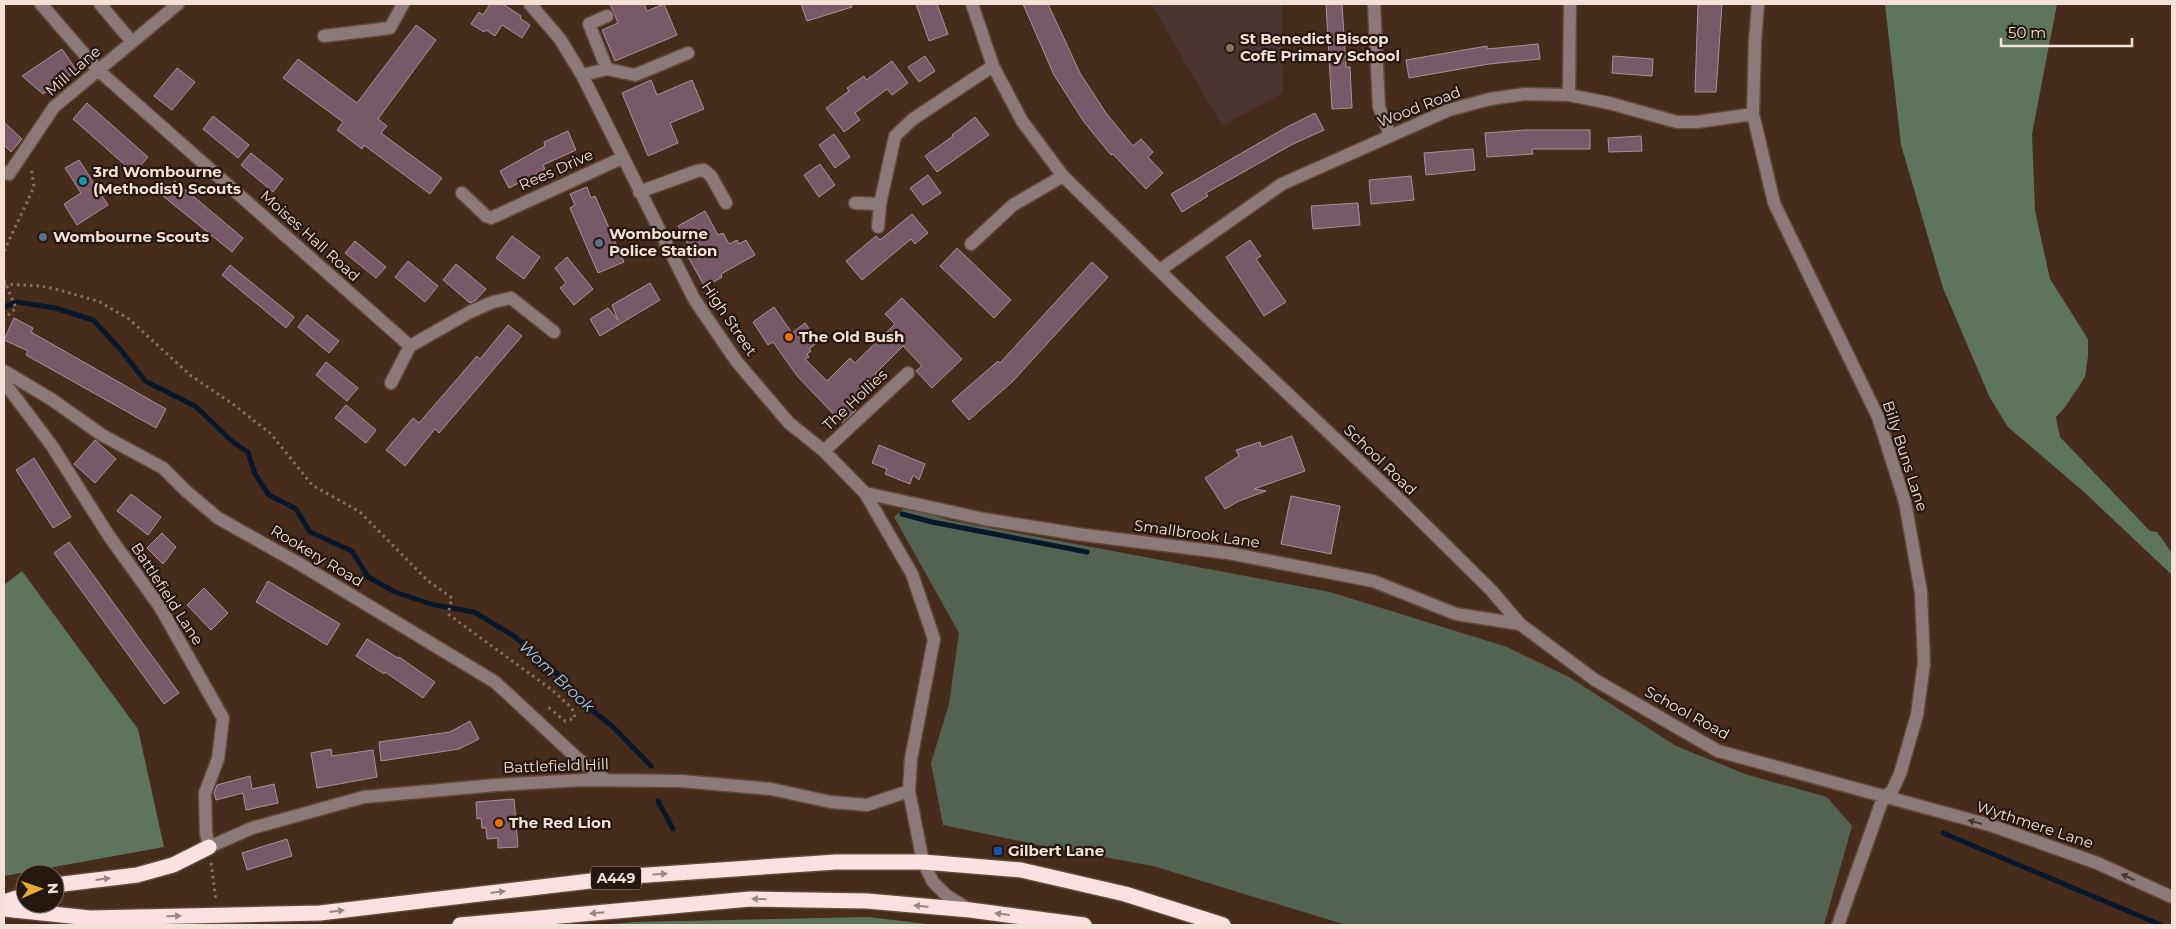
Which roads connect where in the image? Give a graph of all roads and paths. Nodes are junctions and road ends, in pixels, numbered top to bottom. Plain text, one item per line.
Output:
1 (41, 4) edge
2 (100, 4) edge
3 (178, 4) edge
4 (403, 4) edge
5 (530, 4) edge
6 (972, 4) edge
7 (1374, 4) edge
8 (1570, 4) edge
9 (1758, 4) edge
10 (608, 16) dead end
11 (324, 36) dead end
12 (132, 42) junction
13 (688, 53) dead end
14 (993, 66) junction
15 (607, 69) junction
16 (98, 70) junction
17 (582, 75) junction
18 (1569, 95) junction
19 (1753, 114) junction
20 (1390, 135) junction
21 (21, 156) junction
22 (622, 158) junction
23 (4, 172) edge
24 (1063, 176) junction
25 (639, 192) junction
26 (462, 194) dead end
27 (726, 203) dead end
28 (855, 203) dead end
29 (880, 204) junction
30 (878, 227) dead end
31 (971, 244) dead end
32 (4, 251) edge
33 (1160, 270) junction
34 (4, 280) edge
35 (5, 284) edge
36 (4, 320) edge
37 (554, 332) dead end
38 (410, 346) junction
39 (4, 371) edge
40 (908, 373) dead end
41 (4, 382) edge
42 (391, 382) dead end
43 (824, 451) junction
44 (865, 493) junction
45 (1520, 624) junction
46 (523, 708) junction
47 (606, 780) junction
48 (909, 791) junction
49 (1883, 798) junction
50 (209, 847) junction
51 (923, 862) junction
52 (65, 884) edge
53 (2172, 897) edge
54 (4, 909) edge
55 (970, 910) junction
56 (218, 915) junction
57 (460, 925) edge
58 (1084, 925) edge
59 (1223, 925) edge
60 (1838, 925) edge

1 - 16 street, Moises Hall Road
2 - 12 street
3 - 12 street, Mill Lane
4 - 11 street
5 - 17 street, High Street
6 - 14 street, School Road
7 - 20 street
8 - 18 street
9 - 19 street, Billy Buns Lane
10 - 15 street
12 - 16 street, Mill Lane
13 - 15 street
14 - 24 street, School Road
14 - 29 street
15 - 17 street
16 - 21 street, Mill Lane
16 - 38 street, Moises Hall Road
17 - 22 street, High Street
18 - 19 street, Wood Road
18 - 20 street, Wood Road
19 - 49 street, Billy Buns Lane
20 - 33 street, Wood Road
21 - 23 street, Mill Lane
21 - 32 path
22 - 25 street, High Street
22 - 26 street, Rees Drive
24 - 31 street
24 - 33 street, School Road
25 - 27 street
25 - 43 street, High Street
28 - 29 street
29 - 30 street
33 - 45 street, School Road
34 - 35 path
35 - 36 path
35 - 46 path
37 - 38 street
38 - 42 street
39 - 46 street, Rookery Road
40 - 43 street, The Hollies
41 - 50 street, Battlefield Lane
43 - 44 street, High Street
44 - 45 street, Smallbrook Lane
44 - 48 street
45 - 49 street, School Road
46 - 47 street, Rookery Road
47 - 48 street, Battlefield Hill
47 - 50 street, Battlefield Hill
48 - 51 street
53 -> 49 street, Wythmere Lane
49 - 60 street, Billy Buns Lane
52 -> 50 highway
50 - 56 path
51 - 55 street
56 -> 51 highway, A449
51 - 59 highway, A449
54 -> 56 highway, A449
55 -> 57 highway, A449
58 -> 55 highway, A449

